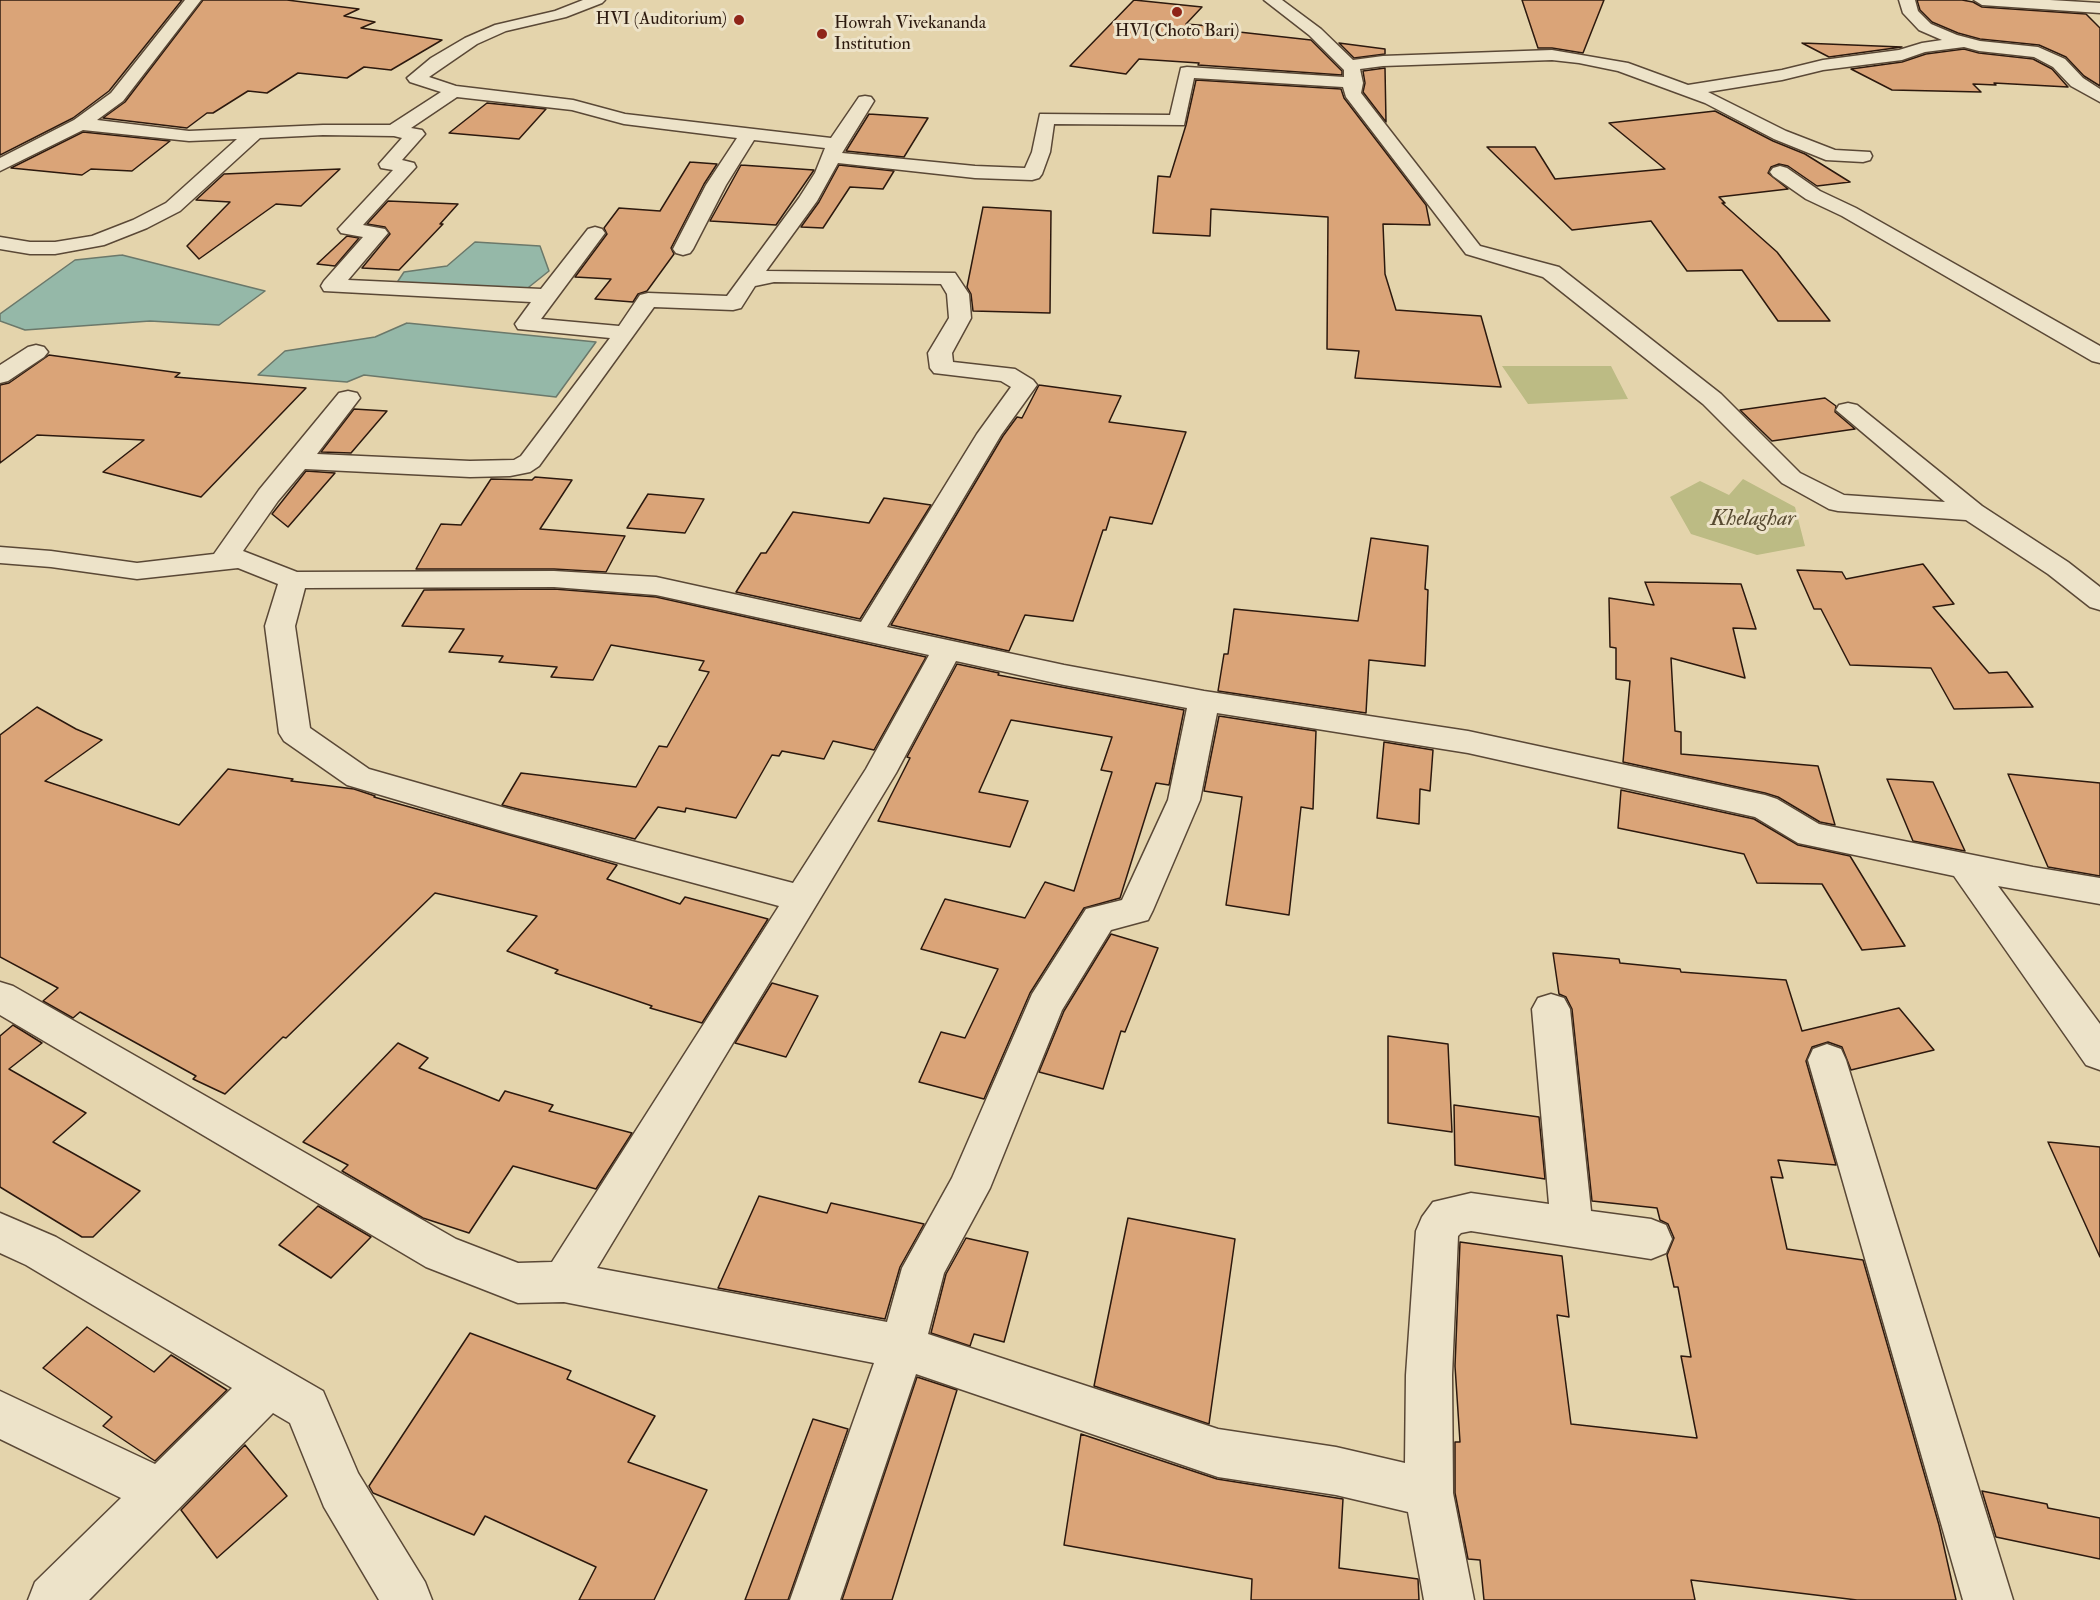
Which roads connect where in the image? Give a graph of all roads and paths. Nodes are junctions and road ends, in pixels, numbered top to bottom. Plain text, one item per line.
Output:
1 (193, 0) edge
2 (597, 0) edge
3 (1272, 0) edge
4 (1907, 0) edge
5 (1982, 0) edge
6 (2100, 8) edge
7 (1963, 42) junction
8 (2065, 69) junction
9 (2088, 70) dead end
10 (1351, 75) junction
11 (1686, 90) junction
12 (454, 91) junction
13 (2100, 97) edge
14 (865, 100) dead end
15 (80, 124) junction
16 (394, 131) junction
17 (254, 134) junction
18 (748, 135) junction
19 (834, 150) junction
20 (1863, 156) dead end
21 (0, 165) edge
22 (1780, 172) dead end
23 (595, 233) dead end
24 (0, 243) edge
25 (683, 249) dead end
26 (748, 280) junction
27 (547, 296) junction
28 (626, 333) junction
29 (36, 352) dead end
30 (2100, 356) edge
31 (0, 376) edge
32 (348, 398) dead end
33 (1848, 410) dead end
34 (298, 461) junction
35 (1973, 512) junction
36 (0, 555) edge
37 (223, 561) junction
38 (293, 580) junction
39 (2100, 601) edge
40 (869, 633) junction
41 (947, 650) junction
42 (1204, 701) junction
43 (1965, 866) junction
44 (2100, 891) edge
45 (801, 898) junction
46 (0, 997) edge
47 (1551, 1009) dead end
48 (2100, 1054) edge
49 (1827, 1059) dead end
50 (1572, 1227) junction
51 (0, 1232) edge
52 (1651, 1239) dead end
53 (564, 1282) junction
54 (902, 1347) junction
55 (268, 1385) junction
56 (0, 1414) edge
57 (161, 1492) junction
58 (1429, 1493) junction
59 (53, 1600) edge
60 (407, 1600) edge
61 (815, 1600) edge
62 (1449, 1600) edge
63 (1988, 1600) edge

1 - 15 street
2 - 12 street
3 - 10 street
4 - 7 street
5 - 6 street
7 - 8 street
7 - 11 street
8 - 9 street
8 - 13 street
10 - 11 street
10 - 19 street
10 - 35 street
11 - 20 street
12 - 16 street
12 - 18 street
14 - 19 street
15 - 17 street
15 - 21 street
16 - 17 street
16 - 27 street
17 - 24 street
18 - 19 street
18 - 25 street
19 - 26 street
22 - 30 street
23 - 27 street
26 - 28 street
26 - 40 street
27 - 28 street
28 - 34 street
29 - 31 street
32 - 34 street
33 - 35 street
34 - 37 street
35 - 39 street
36 - 37 street
37 - 38 street
38 - 40 street
38 - 45 street
40 - 41 street
41 - 42 street
41 - 45 street
42 - 43 street
42 - 54 street
43 - 44 street
43 - 48 street
45 - 53 street
46 - 53 street
47 - 50 street
49 - 63 street
50 - 52 street
50 - 58 street
51 - 55 street
53 - 54 street
54 - 58 street
54 - 61 street
55 - 57 street
55 - 60 street
56 - 57 street
57 - 59 street
58 - 62 street

